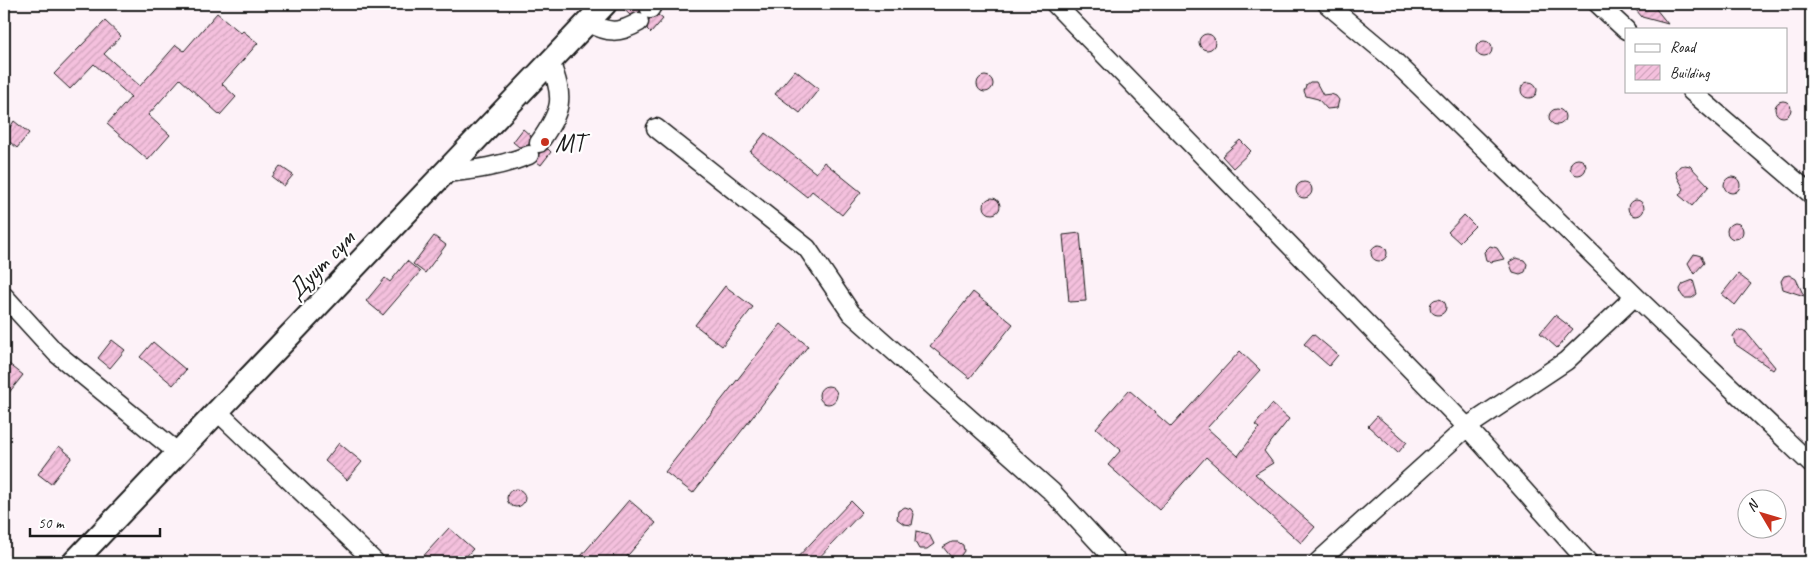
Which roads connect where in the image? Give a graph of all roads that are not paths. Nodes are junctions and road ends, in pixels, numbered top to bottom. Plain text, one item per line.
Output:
1 (605, 4) edge
2 (1055, 4) edge
3 (1327, 4) edge
4 (1598, 4) edge
5 (647, 12) edge
6 (587, 22) junction
7 (1625, 29) edge
8 (550, 62) junction
9 (1692, 92) edge
10 (656, 128) dead end
11 (446, 173) junction
12 (1811, 194) edge
13 (4, 296) edge
14 (1635, 296) junction
15 (216, 410) junction
16 (1467, 427) junction
17 (177, 452) junction
18 (1811, 464) edge
19 (74, 562) edge
20 (375, 562) edge
21 (1117, 562) edge
22 (1318, 562) edge
23 (1588, 562) edge

1 - 6 main road, Дуут сум
2 - 16 street
3 - 14 street
4 - 7 street
5 - 6 street
6 - 8 main road, Дуут сум
8 - 11 main road, Дуут сум
8 - 11 street
9 - 12 street
10 - 21 street
11 - 15 main road, Дуут сум
13 - 17 street
14 - 16 street
14 - 18 street
15 - 17 main road, Дуут сум
15 - 20 street
16 - 22 street
16 - 23 street
17 - 19 main road, Дуут сум

